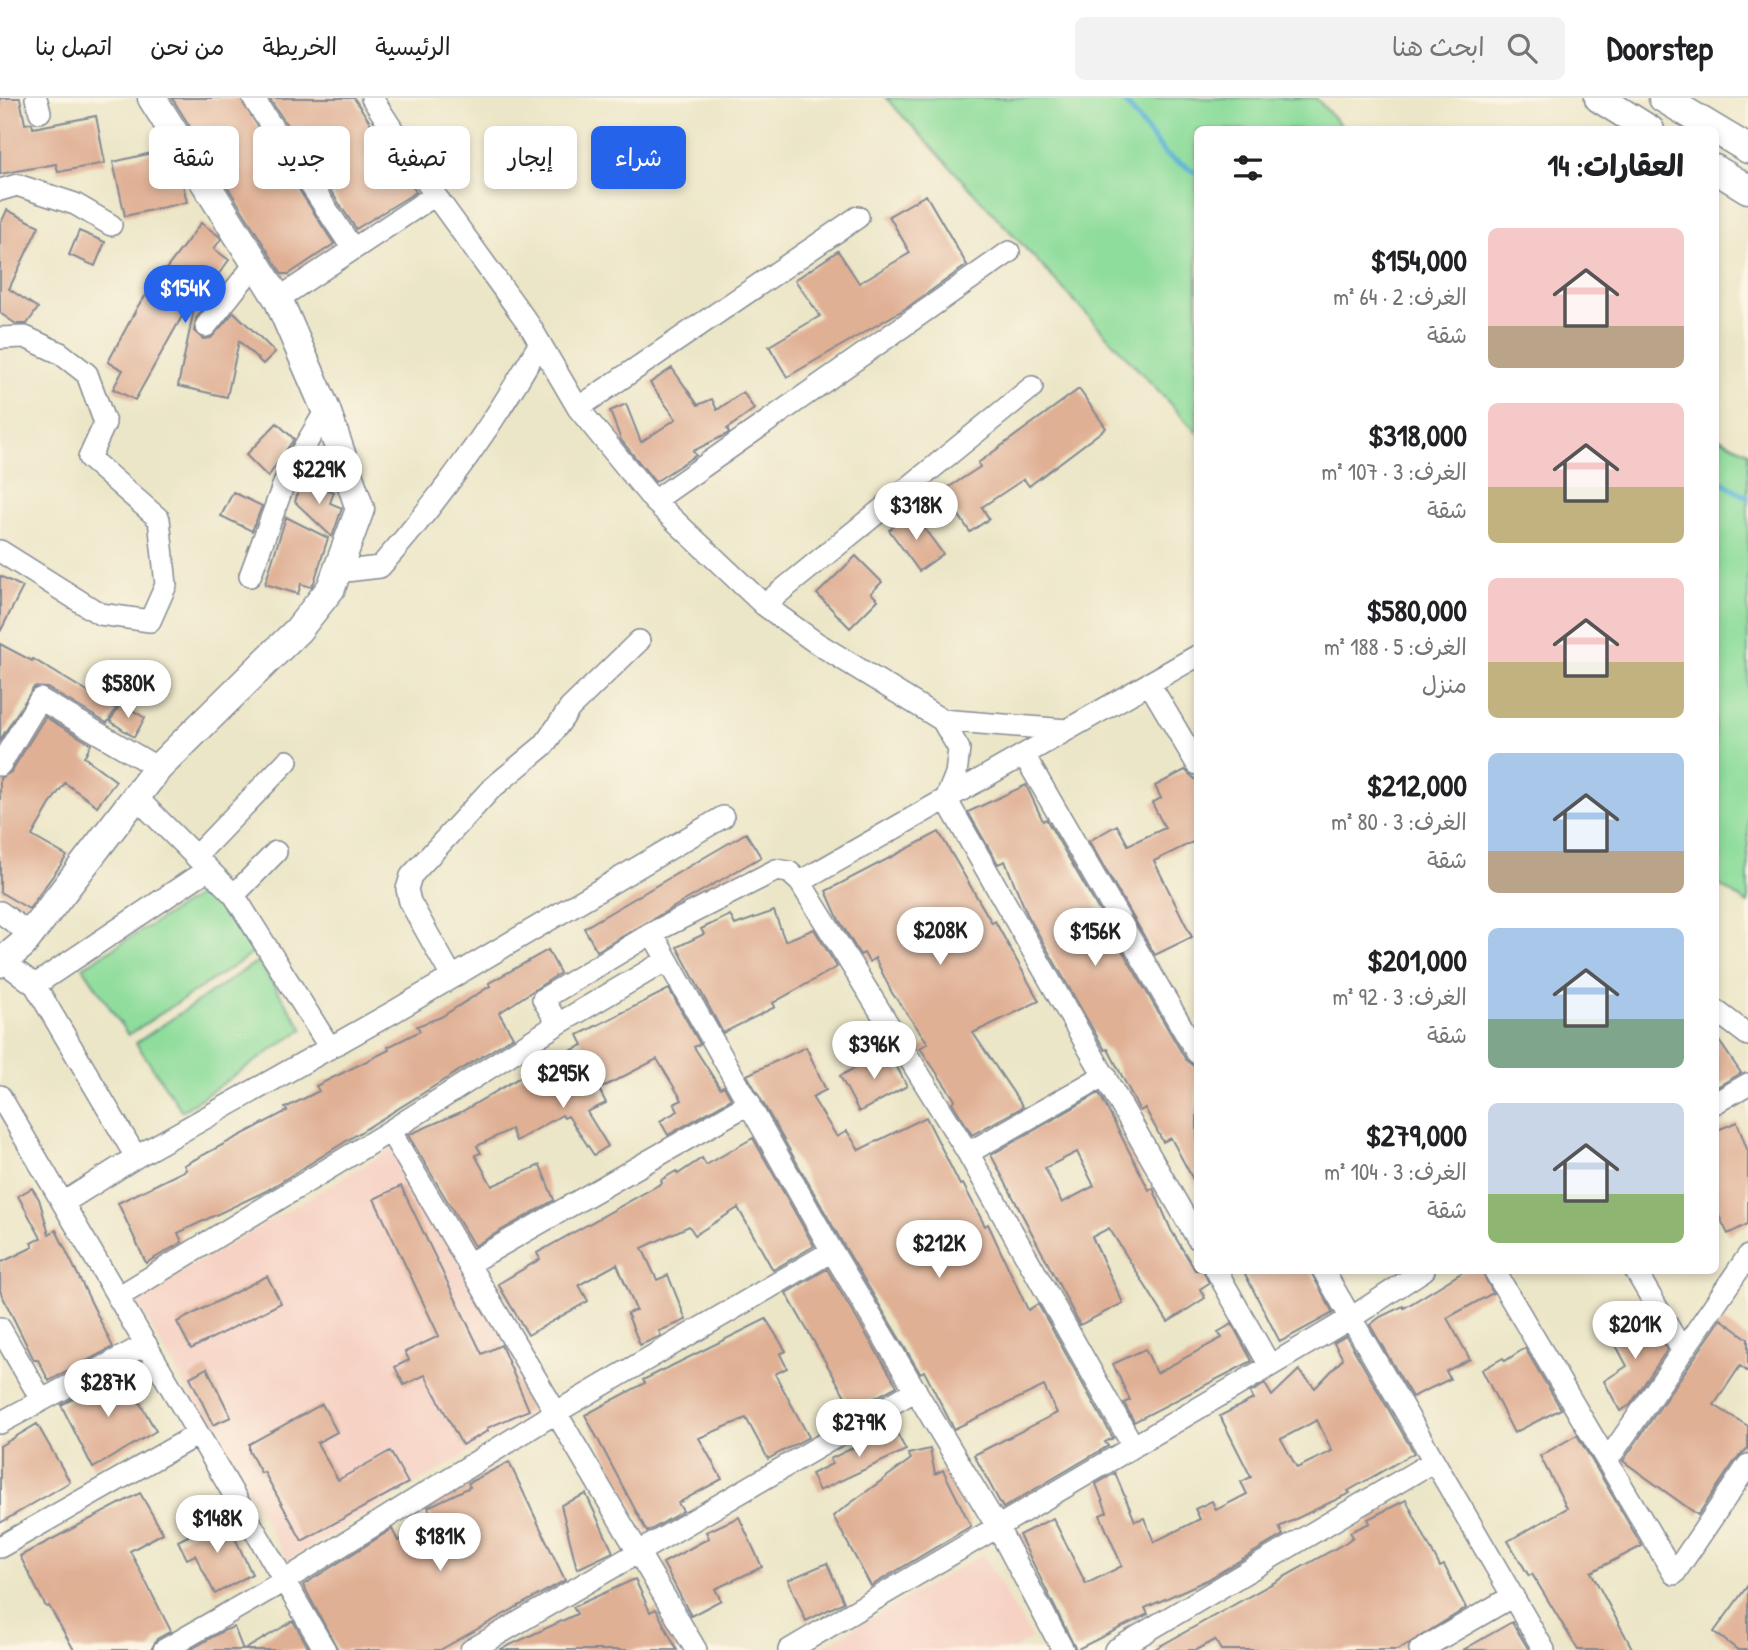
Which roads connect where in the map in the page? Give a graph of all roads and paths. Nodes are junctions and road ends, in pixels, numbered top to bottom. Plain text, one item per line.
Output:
1 (152, 98) edge
2 (253, 98) edge
3 (372, 98) edge
4 (1599, 98) edge
5 (1663, 98) edge
6 (1644, 126) edge
7 (1710, 126) edge
8 (1719, 132) edge
9 (1748, 149) edge
10 (1719, 171) edge
11 (1748, 189) edge
12 (0, 190) edge
13 (435, 195) junction
14 (858, 217) dead end
15 (111, 225) dead end
16 (353, 249) junction
17 (1009, 252) dead end
18 (256, 263) junction
19 (278, 299) junction
20 (206, 326) dead end
21 (0, 338) edge
22 (540, 343) junction
23 (1032, 387) dead end
24 (579, 408) junction
25 (326, 410) junction
26 (654, 501) junction
27 (0, 551) edge
28 (337, 572) junction
29 (250, 576) dead end
30 (764, 605) junction
31 (639, 641) dead end
32 (1194, 658) edge
33 (1149, 683) junction
34 (943, 720) junction
35 (1067, 730) junction
36 (1024, 755) junction
37 (1194, 759) edge
38 (287, 761) dead end
39 (0, 765) edge
40 (158, 768) junction
41 (135, 796) junction
42 (946, 799) junction
43 (723, 817) dead end
44 (276, 852) dead end
45 (202, 863) junction
46 (800, 882) junction
47 (234, 895) junction
48 (0, 912) edge
49 (652, 933) junction
50 (30, 934) junction
51 (667, 960) junction
52 (1, 961) edge
53 (452, 977) junction
54 (35, 985) junction
55 (1719, 1013) edge
56 (1188, 1016) edge
57 (558, 1024) junction
58 (1748, 1035) edge
59 (1194, 1041) edge
60 (330, 1048) junction
61 (1105, 1075) junction
62 (1748, 1084) edge
63 (0, 1096) edge
64 (1719, 1101) edge
65 (750, 1103) junction
66 (8, 1126) edge
67 (390, 1131) junction
68 (968, 1153) junction
69 (136, 1157) junction
70 (63, 1203) junction
71 (1194, 1233) edge
72 (832, 1251) junction
73 (1748, 1256) edge
74 (468, 1264) junction
75 (1218, 1274) edge
76 (1325, 1274) edge
77 (1418, 1274) edge
78 (1496, 1274) edge
79 (1637, 1274) edge
80 (118, 1297) junction
81 (1351, 1318) junction
82 (0, 1328) edge
83 (146, 1345) junction
84 (1682, 1350) junction
85 (1269, 1364) junction
86 (916, 1390) junction
87 (41, 1399) junction
88 (555, 1413) junction
89 (0, 1423) edge
90 (198, 1434) junction
91 (1133, 1446) junction
92 (1434, 1461) junction
93 (1607, 1461) junction
94 (1748, 1465) edge
95 (998, 1528) junction
96 (0, 1547) edge
97 (637, 1552) junction
98 (284, 1581) junction
99 (1513, 1596) junction
100 (164, 1650) edge
101 (325, 1650) edge
102 (471, 1650) edge
103 (696, 1650) edge
104 (789, 1650) edge
105 (1063, 1650) edge
106 (1115, 1650) edge
107 (1420, 1650) edge
108 (1544, 1650) edge

1 - 18 street
2 - 16 street
3 - 13 street
4 - 6 street
5 - 7 street
8 - 9 street
10 - 11 street
12 - 15 street
13 - 16 street
13 - 22 street
14 - 24 street
16 - 19 street
17 - 26 street
18 - 19 street
18 - 20 street
19 - 25 street
21 - 27 street
22 - 24 street
22 - 28 street
23 - 30 street
24 - 26 street
25 - 28 street
25 - 29 street
26 - 30 street
28 - 40 street
30 - 34 street
31 - 53 street
32 - 33 street
33 - 35 street
33 - 37 street
34 - 35 street
34 - 42 street
35 - 36 street
36 - 42 street
36 - 56 street
38 - 45 street
39 - 40 street
40 - 41 street
41 - 45 street
41 - 50 street
42 - 46 street
42 - 61 street
43 - 53 street
44 - 47 street
45 - 47 street
45 - 54 street
46 - 49 street
46 - 68 street
47 - 60 street
48 - 50 street
49 - 51 street
49 - 57 street
50 - 52 street
51 - 57 street
51 - 65 street
52 - 54 street
53 - 60 street
54 - 69 street
55 - 58 street
56 - 59 street
57 - 67 street
60 - 69 street
61 - 68 street
61 - 71 street
62 - 64 street
63 - 66 street
65 - 72 street
65 - 74 street
66 - 70 street
67 - 74 street
67 - 80 street
68 - 91 street
69 - 70 street
70 - 80 street
72 - 86 street
72 - 88 street
73 - 84 street
74 - 88 street
75 - 85 street
76 - 81 street
77 - 81 street
78 - 93 street
79 - 84 street
80 - 83 street
81 - 85 street
81 - 92 street
82 - 87 street
83 - 87 street
83 - 90 street
84 - 93 street
85 - 91 street
86 - 95 street
86 - 97 street
87 - 89 street
88 - 97 street
88 - 98 street
90 - 96 street
90 - 98 street
91 - 95 street
92 - 99 street
92 - 106 street
93 - 94 street
95 - 104 street
95 - 105 street
97 - 102 street
97 - 103 street
98 - 100 street
98 - 101 street
99 - 107 street
99 - 108 street

